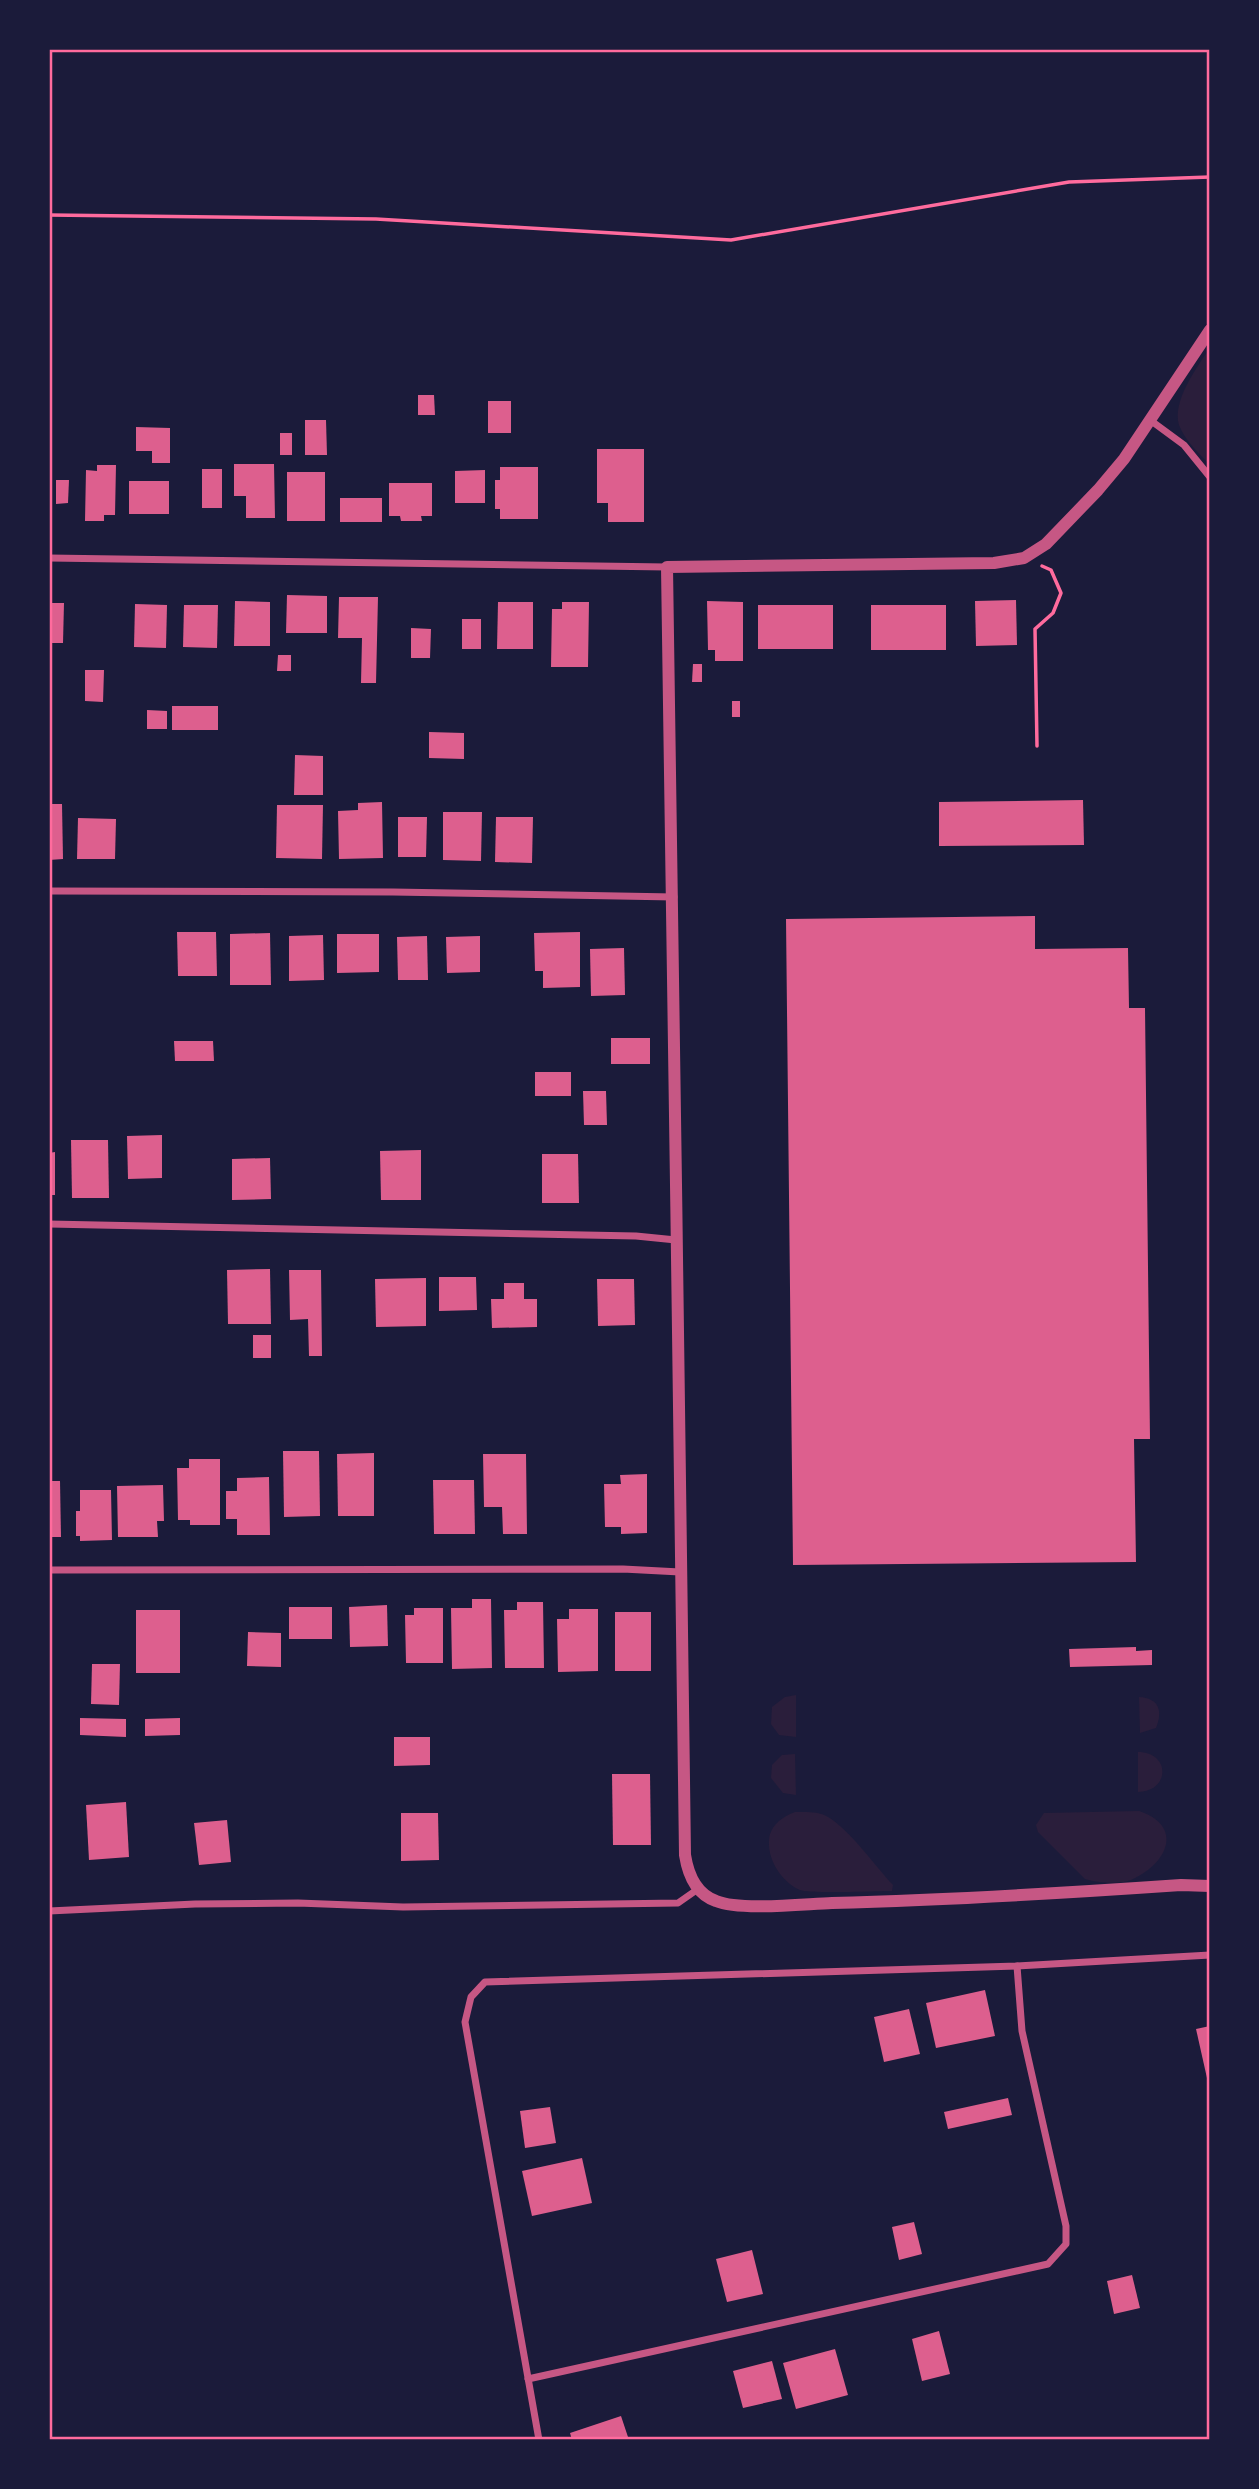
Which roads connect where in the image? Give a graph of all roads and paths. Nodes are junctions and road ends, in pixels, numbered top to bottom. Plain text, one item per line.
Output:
1 (1210, 177) edge
2 (49, 215) edge
3 (1210, 330) edge
4 (1150, 420) junction
5 (1210, 477) edge
6 (49, 558) edge
7 (1024, 558) junction
8 (667, 567) junction
9 (1037, 746) dead end
10 (49, 891) edge
11 (674, 897) junction
12 (49, 1224) edge
13 (676, 1240) junction
14 (49, 1570) edge
15 (680, 1572) junction
16 (1210, 1886) edge
17 (698, 1889) junction
18 (49, 1910) edge
19 (1210, 1955) edge
20 (1017, 1966) junction
21 (528, 2379) junction
22 (539, 2440) edge

1 - 2 path
3 - 4 street
4 - 5 street
4 - 7 street
6 - 8 street
7 - 8 street
7 - 9 path
8 - 11 street
10 - 11 street
11 - 13 street
12 - 13 street
13 - 15 street
14 - 15 street
15 - 17 street
16 - 17 street
17 - 18 street
19 - 20 street
20 - 21 street
20 - 21 street
21 - 22 street

